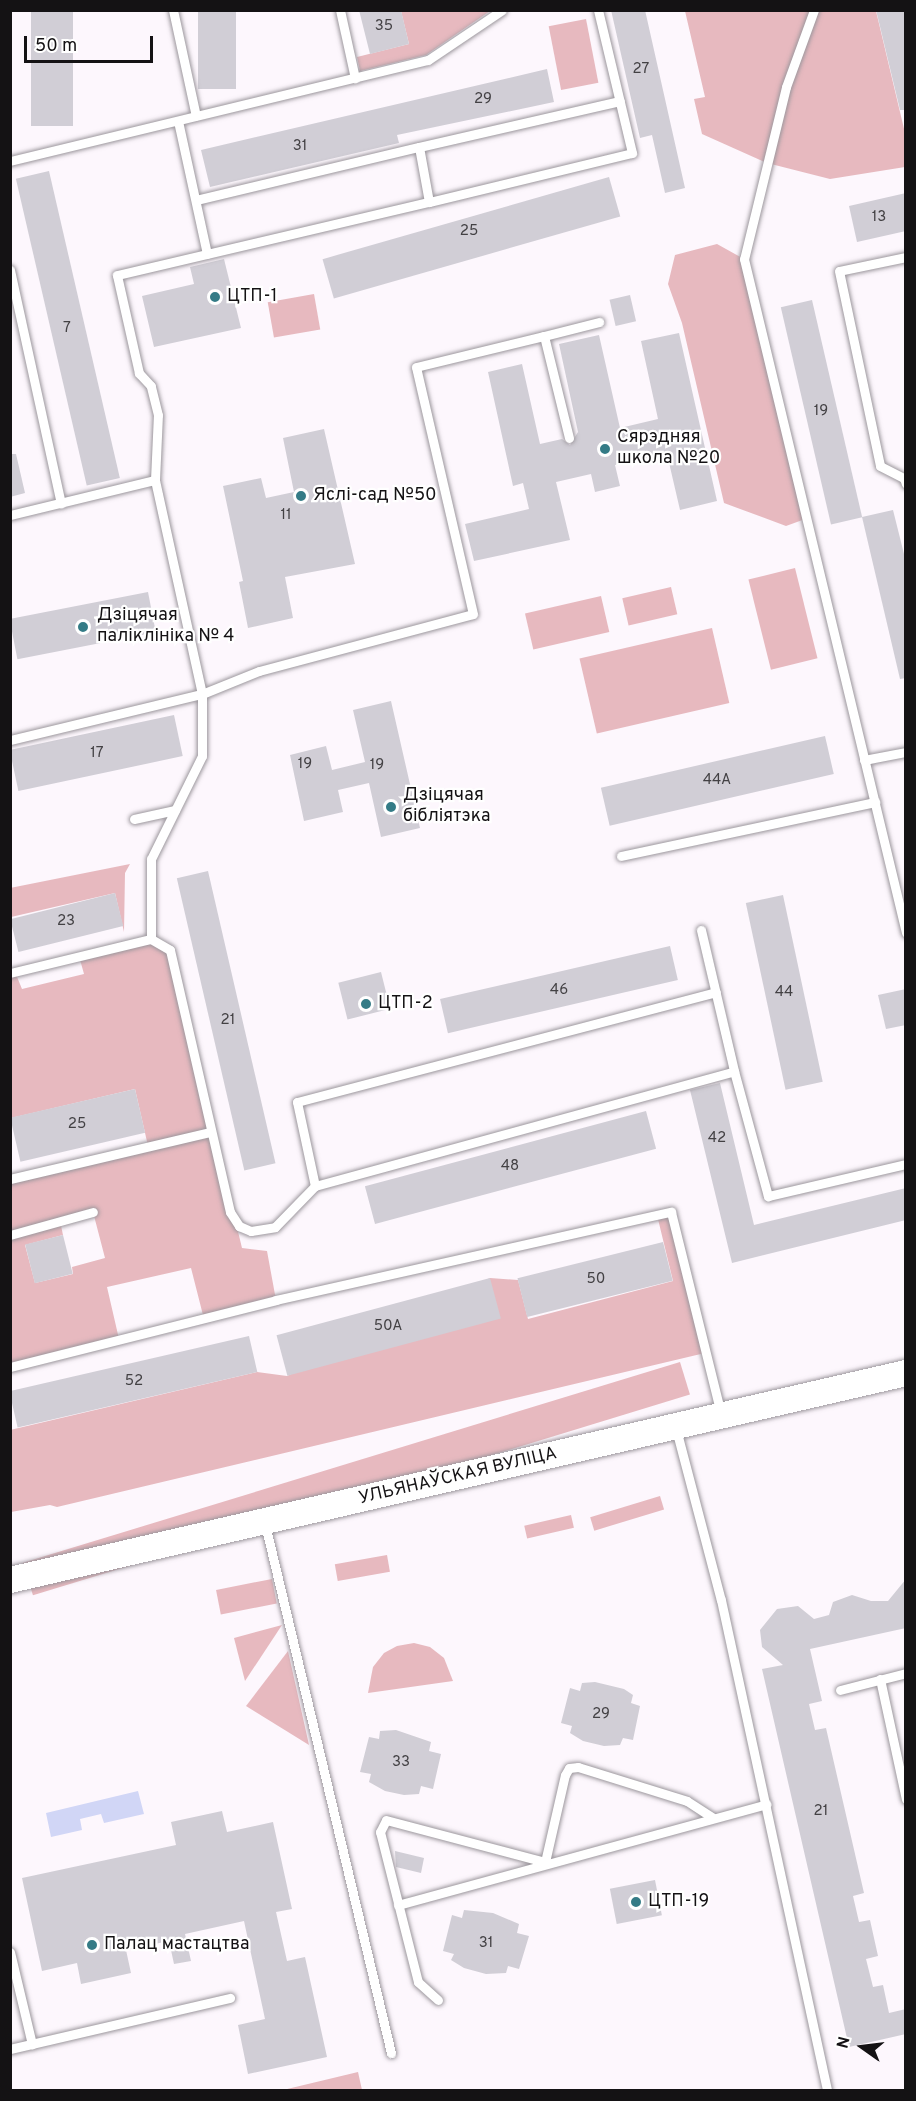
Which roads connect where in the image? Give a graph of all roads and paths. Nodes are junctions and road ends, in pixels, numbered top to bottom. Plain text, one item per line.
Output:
1 (173, 10) edge
2 (340, 10) edge
3 (502, 10) edge
4 (598, 10) edge
5 (814, 10) edge
6 (355, 78) junction
7 (620, 101) junction
8 (196, 116) junction
9 (178, 121) junction
10 (419, 147) junction
11 (10, 160) edge
12 (196, 200) junction
13 (429, 202) junction
14 (207, 254) junction
15 (906, 257) edge
16 (10, 270) edge
17 (599, 322) dead end
18 (544, 336) junction
19 (568, 438) dead end
20 (155, 480) junction
21 (906, 484) edge
22 (61, 503) junction
23 (10, 515) edge
24 (202, 694) junction
25 (10, 740) edge
26 (906, 752) edge
27 (864, 760) junction
28 (875, 802) junction
29 (175, 810) junction
30 (134, 819) dead end
31 (621, 855) dead end
32 (701, 930) dead end
33 (906, 933) edge
34 (151, 939) junction
35 (10, 973) edge
36 (716, 992) junction
37 (734, 1071) junction
38 (211, 1132) junction
39 (906, 1164) edge
40 (10, 1179) edge
41 (315, 1186) junction
42 (93, 1212) dead end
43 (10, 1235) edge
44 (10, 1366) edge
45 (906, 1373) edge
46 (721, 1417) junction
47 (675, 1428) junction
48 (265, 1522) junction
49 (10, 1580) edge
50 (906, 1673) edge
51 (880, 1679) junction
52 (840, 1690) dead end
53 (906, 1799) edge
54 (766, 1804) junction
55 (713, 1818) junction
56 (545, 1862) junction
57 (398, 1905) junction
58 (10, 1952) edge
59 (230, 1998) dead end
60 (438, 2000) dead end
61 (32, 2044) junction
62 (10, 2049) edge
63 (391, 2053) dead end
64 (827, 2091) edge

1 - 8 lane
2 - 6 lane
3 - 6 lane
4 - 7 lane
5 - 27 lane
6 - 8 lane
7 - 10 lane
7 - 13 lane
8 - 9 lane
9 - 11 lane
9 - 12 lane
10 - 12 lane
10 - 13 lane
12 - 14 lane
13 - 14 lane
14 - 20 lane
15 - 21 lane
16 - 22 lane
17 - 18 lane
18 - 19 lane
18 - 24 lane
20 - 22 lane
20 - 24 lane
22 - 23 lane
24 - 25 lane
24 - 29 lane
26 - 27 lane
27 - 28 lane
28 - 31 lane
28 - 33 lane
29 - 30 lane
29 - 34 lane
32 - 36 lane
34 - 35 lane
34 - 38 lane
36 - 37 lane
36 - 41 lane
37 - 39 lane
37 - 41 lane
38 - 40 lane
38 - 41 lane
42 - 43 lane
44 - 46 lane
45 - 46 main road, УЛЬЯНАЎСКАЯ ВУЛІЦА
46 - 47 main road, УЛЬЯНАЎСКАЯ ВУЛІЦА
47 - 48 main road, УЛЬЯНАЎСКАЯ ВУЛІЦА
47 - 54 lane
48 - 49 main road, УЛЬЯНАЎСКАЯ ВУЛІЦА
48 - 63 lane
50 - 51 lane
51 - 52 lane
51 - 53 lane
54 - 55 lane
54 - 64 lane
55 - 56 lane
55 - 56 lane
56 - 57 lane
56 - 57 lane
57 - 60 lane
58 - 61 lane
59 - 61 lane
61 - 62 lane

